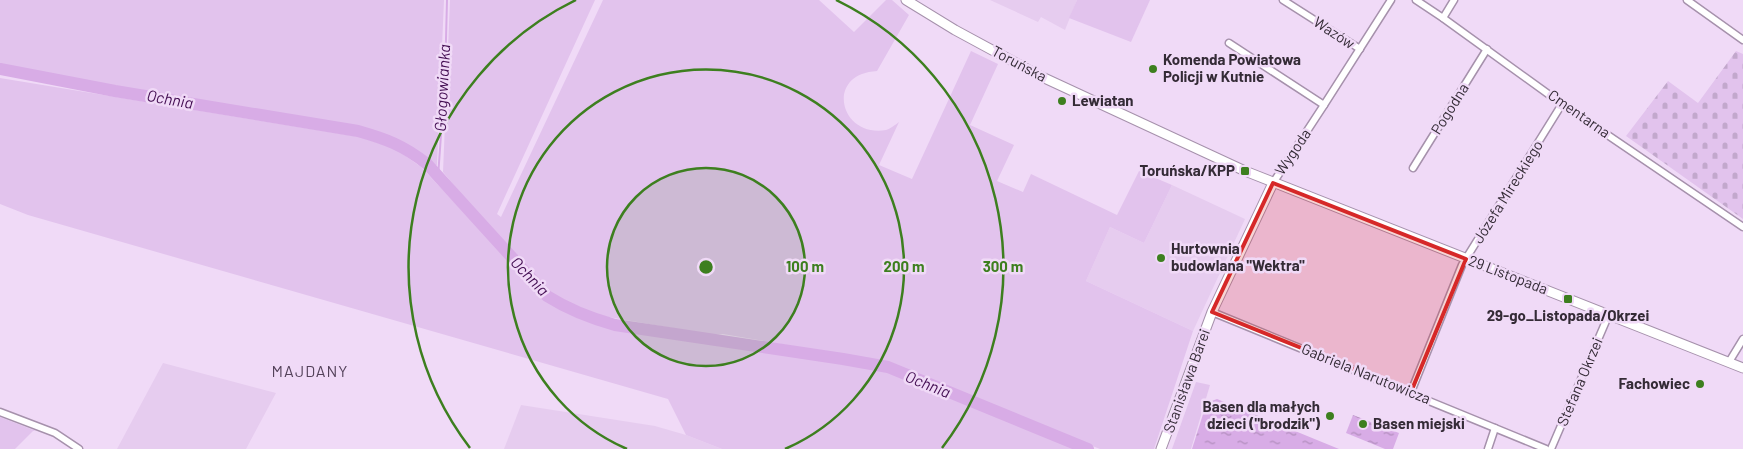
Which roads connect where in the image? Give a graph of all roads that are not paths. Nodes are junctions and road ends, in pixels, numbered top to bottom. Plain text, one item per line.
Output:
1 (906, 0) edge
2 (1283, 0) edge
3 (1391, 0) edge
4 (1417, 0) edge
5 (1454, 0) edge
6 (1686, 0) edge
7 (1443, 18) junction
8 (1743, 40) edge
9 (1229, 43) dead end
10 (1360, 49) junction
11 (1487, 49) junction
12 (1562, 104) junction
13 (1324, 105) junction
14 (1413, 168) dead end
15 (1272, 182) junction
16 (1743, 227) edge
17 (1466, 259) junction
18 (1212, 312) junction
19 (1609, 314) junction
20 (1743, 339) edge
21 (1729, 362) junction
22 (1743, 368) edge
23 (1411, 392) junction
24 (0, 412) edge
25 (1496, 428) junction
26 (79, 449) edge
27 (1161, 449) edge
28 (1488, 449) edge
29 (1546, 449) edge
30 (1551, 449) edge

1 - 15 street, Toruńska
2 - 10 street, Wazów
3 - 10 street, Wygoda
4 - 7 street, Cmentarna
5 - 7 street
6 - 8 street
7 - 11 street, Cmentarna
9 - 13 street
10 - 13 street, Wygoda
11 - 12 street, Cmentarna
11 - 14 street, Pogodna
12 - 16 street, Cmentarna
12 - 17 street, Józefa Mireckiego
13 - 15 street, Wygoda
15 - 17 street, 29 Listopada
15 - 18 street, Wygoda
17 - 19 street, 29 Listopada
17 - 23 street, Józefa Mireckiego
18 - 23 street, Gabriela Narutowicza
18 - 27 street, Stanisława Barei
19 - 21 street, 29 Listopada
19 - 30 street, Stefana Okrzei
20 - 21 street
21 - 22 street, 29 Listopada
23 - 25 street, Gabriela Narutowicza
24 - 26 street
25 - 28 street
25 - 29 street, Gabriela Narutowicza

